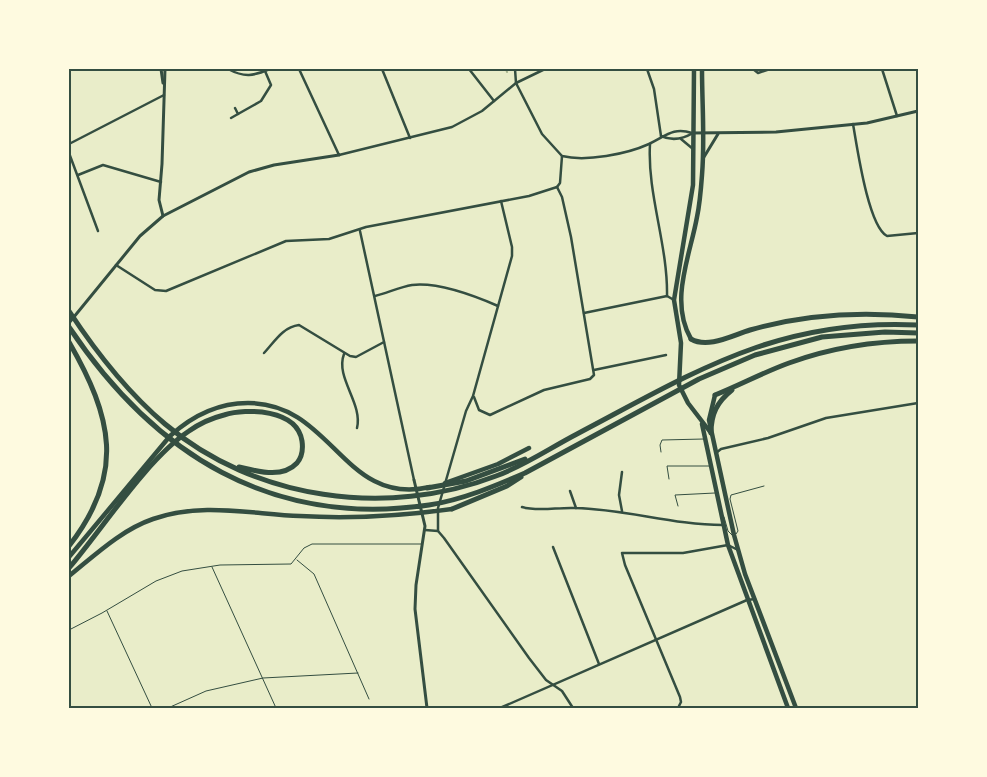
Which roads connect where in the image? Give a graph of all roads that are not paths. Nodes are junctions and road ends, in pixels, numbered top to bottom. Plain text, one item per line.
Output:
1 (161, 69) edge
2 (165, 69) edge
3 (228, 69) edge
4 (270, 69) edge
5 (300, 69) edge
6 (382, 69) edge
7 (468, 69) edge
8 (515, 69) edge
9 (545, 69) edge
10 (647, 69) edge
11 (694, 69) edge
12 (702, 69) edge
13 (753, 69) edge
14 (770, 69) edge
15 (882, 69) edge
16 (264, 70) edge
17 (516, 83) junction
18 (163, 84) junction
19 (164, 95) junction
20 (494, 102) junction
21 (235, 108) dead end
22 (918, 111) edge
23 (238, 114) junction
24 (898, 117) junction
25 (231, 118) dead end
26 (854, 124) junction
27 (693, 133) junction
28 (703, 133) junction
29 (718, 134) junction
30 (661, 136) junction
31 (410, 138) junction
32 (681, 139) junction
33 (69, 144) edge
34 (650, 144) junction
35 (694, 149) junction
36 (69, 153) edge
37 (340, 155) junction
38 (562, 156) junction
39 (703, 160) junction
40 (78, 175) junction
41 (161, 182) junction
42 (557, 188) junction
43 (501, 201) junction
44 (163, 216) junction
45 (98, 231) dead end
46 (360, 231) junction
47 (918, 233) edge
48 (116, 265) junction
49 (375, 296) junction
50 (667, 296) junction
51 (674, 300) junction
52 (498, 306) junction
53 (69, 312) edge
54 (682, 312) junction
55 (584, 313) junction
56 (918, 318) edge
57 (69, 325) edge
58 (918, 325) edge
59 (678, 330) junction
60 (918, 333) edge
61 (691, 339) joint
62 (918, 341) edge
63 (69, 342) edge
64 (384, 342) junction
65 (264, 353) dead end
66 (344, 354) junction
67 (666, 355) dead end
68 (594, 370) junction
69 (734, 389) junction
70 (715, 394) joint
71 (474, 396) junction
72 (918, 403) edge
73 (702, 422) junction
74 (358, 428) dead end
75 (711, 432) junction
76 (705, 439) junction
77 (529, 448) dead end
78 (550, 448) junction
79 (661, 452) dead end
80 (715, 454) junction
81 (231, 466) junction
82 (710, 466) junction
83 (622, 472) dead end
84 (525, 473) junction
85 (670, 479) dead end
86 (414, 480) joint
87 (764, 486) dead end
88 (427, 488) junction
89 (570, 491) dead end
90 (715, 493) junction
91 (678, 506) dead end
92 (522, 507) dead end
93 (576, 508) junction
94 (452, 509) joint
95 (622, 511) junction
96 (720, 513) junction
97 (723, 525) junction
98 (425, 530) junction
99 (438, 531) junction
100 (734, 535) junction
101 (422, 544) junction
102 (728, 545) junction
103 (69, 546) edge
104 (553, 547) dead end
105 (738, 551) junction
106 (69, 558) edge
107 (296, 560) junction
108 (212, 566) junction
109 (69, 568) edge
110 (69, 576) edge
111 (755, 598) junction
112 (748, 600) junction
113 (107, 610) junction
114 (69, 630) edge
115 (656, 640) junction
116 (599, 664) junction
117 (358, 673) junction
118 (263, 678) junction
119 (553, 685) junction
120 (369, 699) dead end
121 (152, 708) edge
122 (168, 708) edge
123 (276, 708) edge
124 (427, 708) edge
125 (500, 708) edge
126 (573, 708) edge
127 (678, 708) edge
128 (788, 708) edge
129 (796, 708) edge

1 - 18 street
2 - 18 street
3 - 16 street
4 - 16 street
5 - 37 street
6 - 31 street
7 - 20 street
8 - 17 street
9 - 17 street
10 - 30 street
11 - 27 main road
12 - 28 main road
13 - 14 street
15 - 24 street
16 - 23 street
17 - 20 street
17 - 38 street
18 - 19 street
19 - 33 street
19 - 41 street
20 - 31 street
21 - 23 street
22 - 24 street
23 - 25 street
24 - 26 street
26 - 29 street
26 - 47 street
27 - 28 street
27 - 30 street
27 - 32 street
27 - 35 main road
28 - 29 street
28 - 39 main road
29 - 39 street
30 - 32 street
30 - 34 street
31 - 37 street
32 - 35 street
34 - 38 street
34 - 50 street
35 - 51 main road
36 - 40 street
37 - 44 street
38 - 42 street
39 - 54 main road
40 - 41 street
40 - 45 street
41 - 44 street
42 - 43 street
42 - 55 street
43 - 46 street
43 - 52 street
44 - 48 street
46 - 48 street
46 - 49 street
48 - 57 street
49 - 52 street
49 - 64 street
50 - 51 street
50 - 55 street
51 - 59 main road
52 - 71 street
53 - 81 highway
54 - 59 main road
54 - 61 main road
55 - 68 street
56 - 61 highway
57 - 84 highway
58 - 78 highway
59 - 73 main road
60 - 84 highway
62 - 69 highway
63 - 103 highway
64 - 66 street
64 - 86 street
65 - 66 street
66 - 74 street
67 - 68 street
68 - 71 street
69 - 70 highway
69 - 75 highway
70 - 75 main road
71 - 99 street
72 - 80 street
73 - 75 main road
73 - 76 main road
75 - 80 main road
76 - 79 lane
76 - 82 main road
77 - 88 main road
78 - 81 highway
78 - 88 highway
80 - 100 main road
81 - 109 highway
82 - 85 lane
82 - 90 main road
83 - 95 street
84 - 94 highway
86 - 98 street
87 - 100 lane
88 - 106 main road
89 - 93 street
90 - 91 lane
90 - 96 main road
92 - 93 street
93 - 95 street
94 - 110 main road
95 - 97 street
96 - 97 main road
96 - 100 lane
97 - 102 main road
98 - 99 street
98 - 101 street
99 - 119 street
100 - 105 main road
101 - 107 lane
101 - 124 street
102 - 105 street
102 - 112 main road
102 - 115 street
104 - 116 street
105 - 111 main road
107 - 108 lane
107 - 117 lane
108 - 113 lane
108 - 118 lane
111 - 112 street
111 - 129 main road
112 - 115 street
112 - 128 main road
113 - 114 lane
113 - 121 lane
115 - 116 street
115 - 127 street
116 - 119 street
117 - 118 lane
117 - 120 lane
118 - 122 lane
118 - 123 lane
119 - 125 street
119 - 126 street

